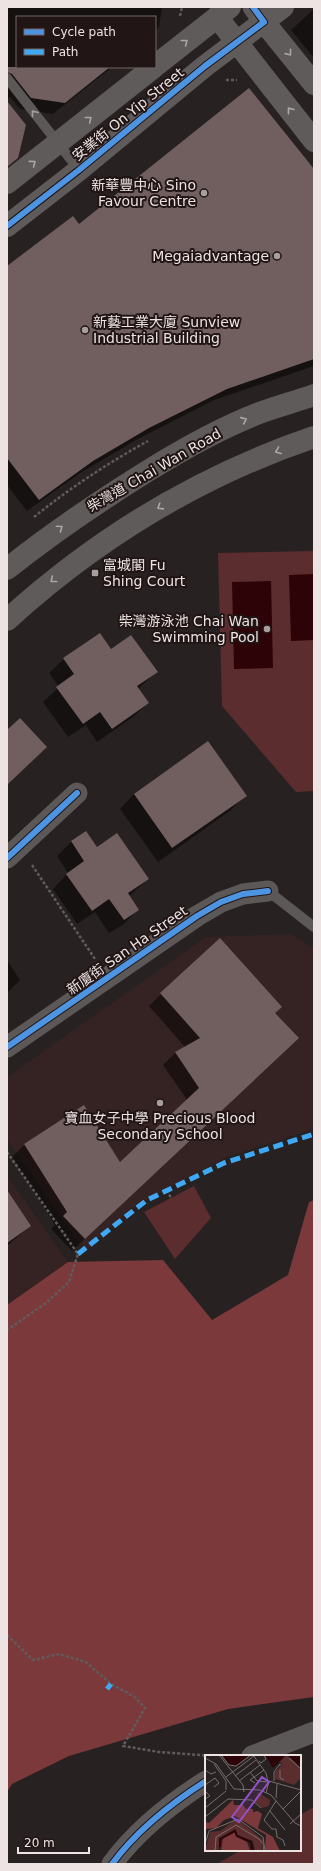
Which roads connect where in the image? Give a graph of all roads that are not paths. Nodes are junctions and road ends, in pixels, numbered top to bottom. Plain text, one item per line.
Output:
1 (283, 7) edge
2 (220, 10) edge
3 (258, 14) edge
4 (237, 43) junction
5 (156, 65) edge
6 (153, 68) edge
7 (7, 78) edge
8 (314, 84) edge
9 (314, 140) edge
10 (58, 144) junction
11 (79, 170) junction
12 (7, 183) edge
13 (7, 226) edge
14 (314, 395) edge
15 (314, 437) edge
16 (7, 569) edge
17 (7, 620) edge
18 (77, 793) dead end
19 (7, 858) edge
20 (268, 891) joint
21 (314, 927) edge
22 (7, 1047) edge
23 (314, 1732) edge
24 (255, 1755) edge
25 (205, 1782) edge
26 (112, 1864) edge

1 - 3 main road, 安業街 On Yip Street
2 - 4 main road
5 -> 2 main road, 安業街 On Yip Street
3 - 4 main road, 安業街 On Yip Street
3 -> 8 main road
9 -> 4 main road
4 - 11 main road, 安業街 On Yip Street
10 -> 6 main road, 安業街 On Yip Street
10 -> 7 lane
10 - 11 lane
12 -> 10 main road, 安業街 On Yip Street
11 - 13 main road, 安業街 On Yip Street
16 -> 14 main road, 柴灣道 Chai Wan Road
15 -> 17 main road
18 - 19 street
20 - 21 lane
20 - 22 street, 新廈街 San Ha Street
23 - 24 street
25 - 26 street

